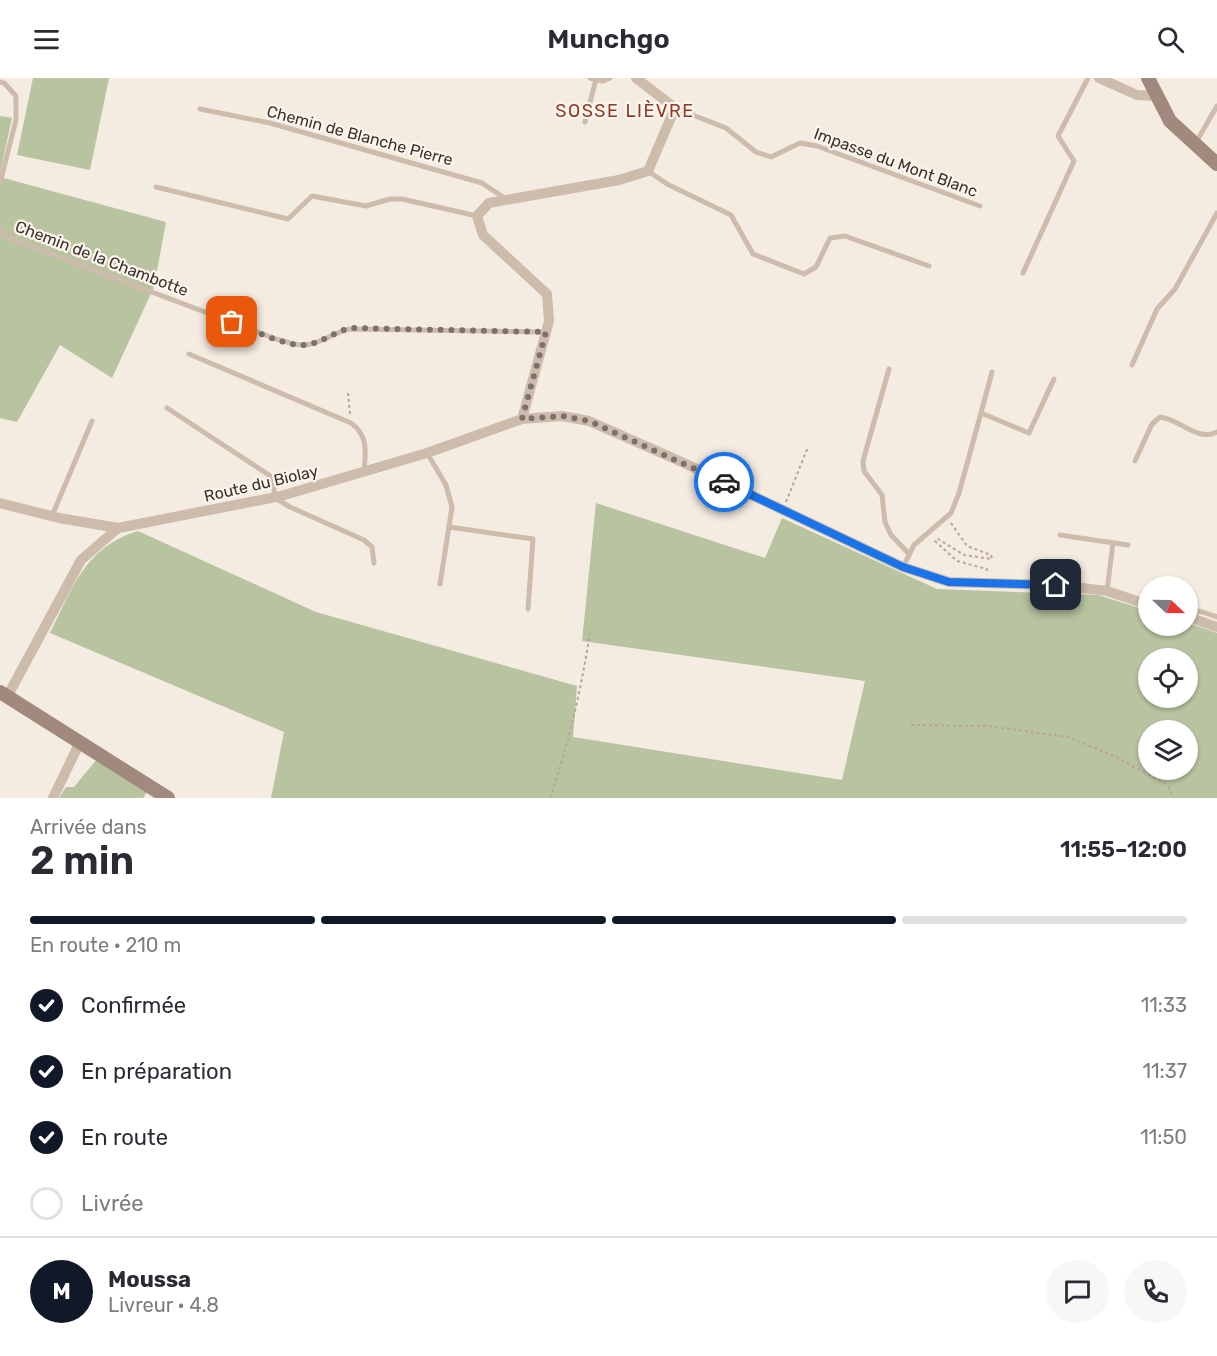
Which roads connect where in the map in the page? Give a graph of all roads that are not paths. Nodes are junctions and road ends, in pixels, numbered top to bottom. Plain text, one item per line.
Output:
1 (610, 78) edge
2 (636, 78) edge
3 (1088, 78) edge
4 (1099, 78) edge
5 (1148, 78) edge
6 (593, 79) edge
7 (0, 82) edge
8 (1156, 96) junction
9 (1217, 106) edge
10 (200, 108) dead end
11 (675, 108) junction
12 (585, 122) dead end
13 (1194, 145) junction
14 (1217, 164) edge
15 (648, 171) junction
16 (0, 183) edge
17 (156, 187) dead end
18 (508, 200) junction
19 (980, 206) dead end
20 (1217, 213) edge
21 (477, 216) junction
22 (0, 231) edge
23 (929, 266) dead end
24 (1023, 273) dead end
25 (546, 332) junction
26 (189, 354) dead end
27 (1132, 365) dead end
28 (889, 369) dead end
29 (992, 372) dead end
30 (1054, 379) dead end
31 (167, 408) dead end
32 (981, 413) junction
33 (522, 419) junction
34 (92, 421) dead end
35 (1217, 432) edge
36 (427, 453) junction
37 (1135, 461) dead end
38 (363, 472) junction
39 (275, 498) junction
40 (0, 503) edge
41 (52, 516) junction
42 (449, 527) junction
43 (118, 528) junction
44 (1060, 535) dead end
45 (1113, 543) junction
46 (1128, 545) dead end
47 (909, 554) junction
48 (374, 563) dead end
49 (903, 567) junction
50 (440, 584) dead end
51 (1107, 591) junction
52 (1138, 601) edge
53 (528, 609) dead end
54 (1198, 612) edge
55 (1217, 617) edge
56 (1198, 620) edge
57 (1217, 627) edge
58 (4, 695) edge
59 (80, 742) junction
60 (53, 798) edge
61 (168, 798) edge

1 - 6 lane
2 - 11 street
3 - 24 lane
4 - 8 street
5 - 8 street
6 - 12 lane
7 - 16 lane
8 - 13 street
9 - 13 lane
10 - 18 lane, Chemin de Blanche Pierre
11 - 15 street
11 - 19 lane, Impasse du Mont Blanc
13 - 14 street
15 - 18 street
15 - 23 lane
17 - 21 lane
18 - 21 street
20 - 27 lane
21 - 25 street
22 - 25 lane, Chemin de la Chambotte
25 - 33 street
26 - 38 lane
28 - 47 lane
29 - 32 lane
30 - 32 lane
31 - 39 lane
32 - 47 lane
33 - 36 street, Route du Biolay
33 - 49 street, Route du Biolay
34 - 41 lane
35 - 37 lane
36 - 38 street, Route du Biolay
36 - 42 lane
38 - 39 street, Route du Biolay
39 - 43 street, Route du Biolay
39 - 48 lane
40 - 41 street, Route du Biolay
41 - 43 street, Route du Biolay
42 - 50 lane
42 - 53 lane
43 - 58 street
44 - 45 lane
45 - 46 lane
45 - 51 lane
47 - 49 lane
49 - 51 street, Route du Biolay
51 - 52 street, Route du Biolay
54 - 55 lane
56 - 57 street
58 - 59 street
59 - 60 street
59 - 61 street

